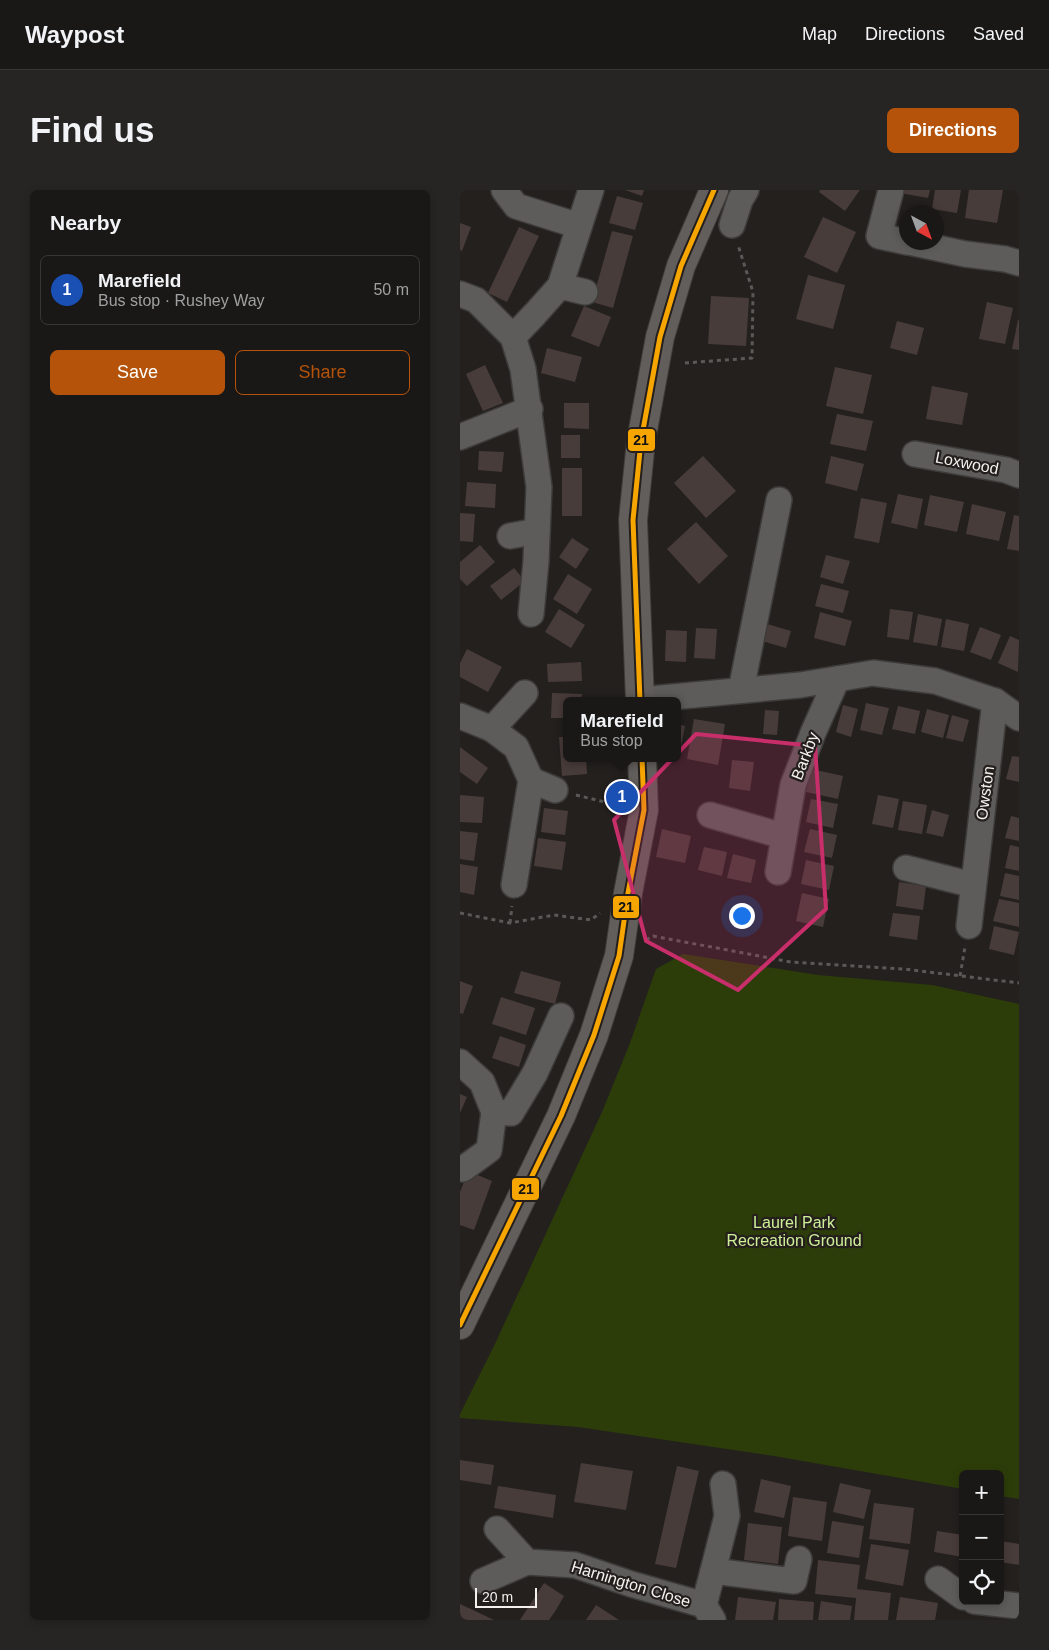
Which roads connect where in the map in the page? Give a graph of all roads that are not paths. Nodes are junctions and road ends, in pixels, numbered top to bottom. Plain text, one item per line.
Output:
1 (504, 190) edge
2 (591, 190) edge
3 (714, 190) edge
4 (746, 190) edge
5 (891, 190) edge
6 (732, 225) road end
7 (579, 226) junction
8 (899, 240) edge
9 (944, 250) edge
10 (1019, 263) edge
11 (560, 286) junction
12 (585, 292) dead end
13 (460, 294) edge
14 (513, 337) junction
15 (530, 409) junction
16 (460, 437) edge
17 (915, 454) dead end
18 (1019, 475) edge
19 (779, 500) dead end
20 (537, 531) junction
21 (510, 536) dead end
22 (531, 614) dead end
23 (837, 679) junction
24 (741, 690) junction
25 (525, 693) dead end
26 (640, 697) edge
27 (670, 697) edge
28 (995, 701) junction
29 (460, 716) edge
30 (1019, 718) edge
31 (492, 729) junction
32 (642, 762) edge
33 (532, 780) junction
34 (555, 790) road end
35 (710, 815) dead end
36 (783, 836) junction
37 (906, 868) dead end
38 (778, 872) dead end
39 (514, 885) dead end
40 (974, 885) junction
41 (969, 926) road end
42 (560, 1016) dead end
43 (460, 1062) edge
44 (494, 1112) junction
45 (460, 1168) edge
46 (460, 1324) edge
47 (723, 1484) dead end
48 (497, 1529) dead end
49 (799, 1559) dead end
50 (527, 1562) junction
51 (713, 1571) junction
52 (938, 1579) dead end
53 (483, 1581) dead end
54 (959, 1594) edge
55 (1004, 1604) edge
56 (970, 1605) edge
57 (1019, 1606) edge
58 (708, 1613) edge
59 (972, 1620) edge

1 - 7 street
2 - 7 street
3 - 26 street
4 - 6 street
5 - 8 street
7 - 11 street
9 - 10 street
11 - 12 street
11 - 14 street
13 - 14 street
14 - 15 street
15 - 16 street
15 - 20 street
17 - 18 street, Loxwood
19 - 24 street
20 - 21 street
20 - 22 street
23 - 24 street
23 - 28 street
23 - 36 street, Barkby
24 - 27 street
25 - 31 street
28 - 30 street
28 - 40 street, Owston
29 - 31 street
31 - 33 street
32 - 46 street
33 - 34 street
33 - 39 street
35 - 36 street
36 - 38 street, Barkby
37 - 40 street
40 - 41 street, Owston
42 - 44 street
43 - 44 street
44 - 45 street
47 - 51 street, Harnington Close
48 - 50 street
49 - 51 street
50 - 53 street, Harnington Close
50 - 58 street, Harnington Close
51 - 58 street, Harnington Close
52 - 54 street
55 - 57 street
56 - 59 street

